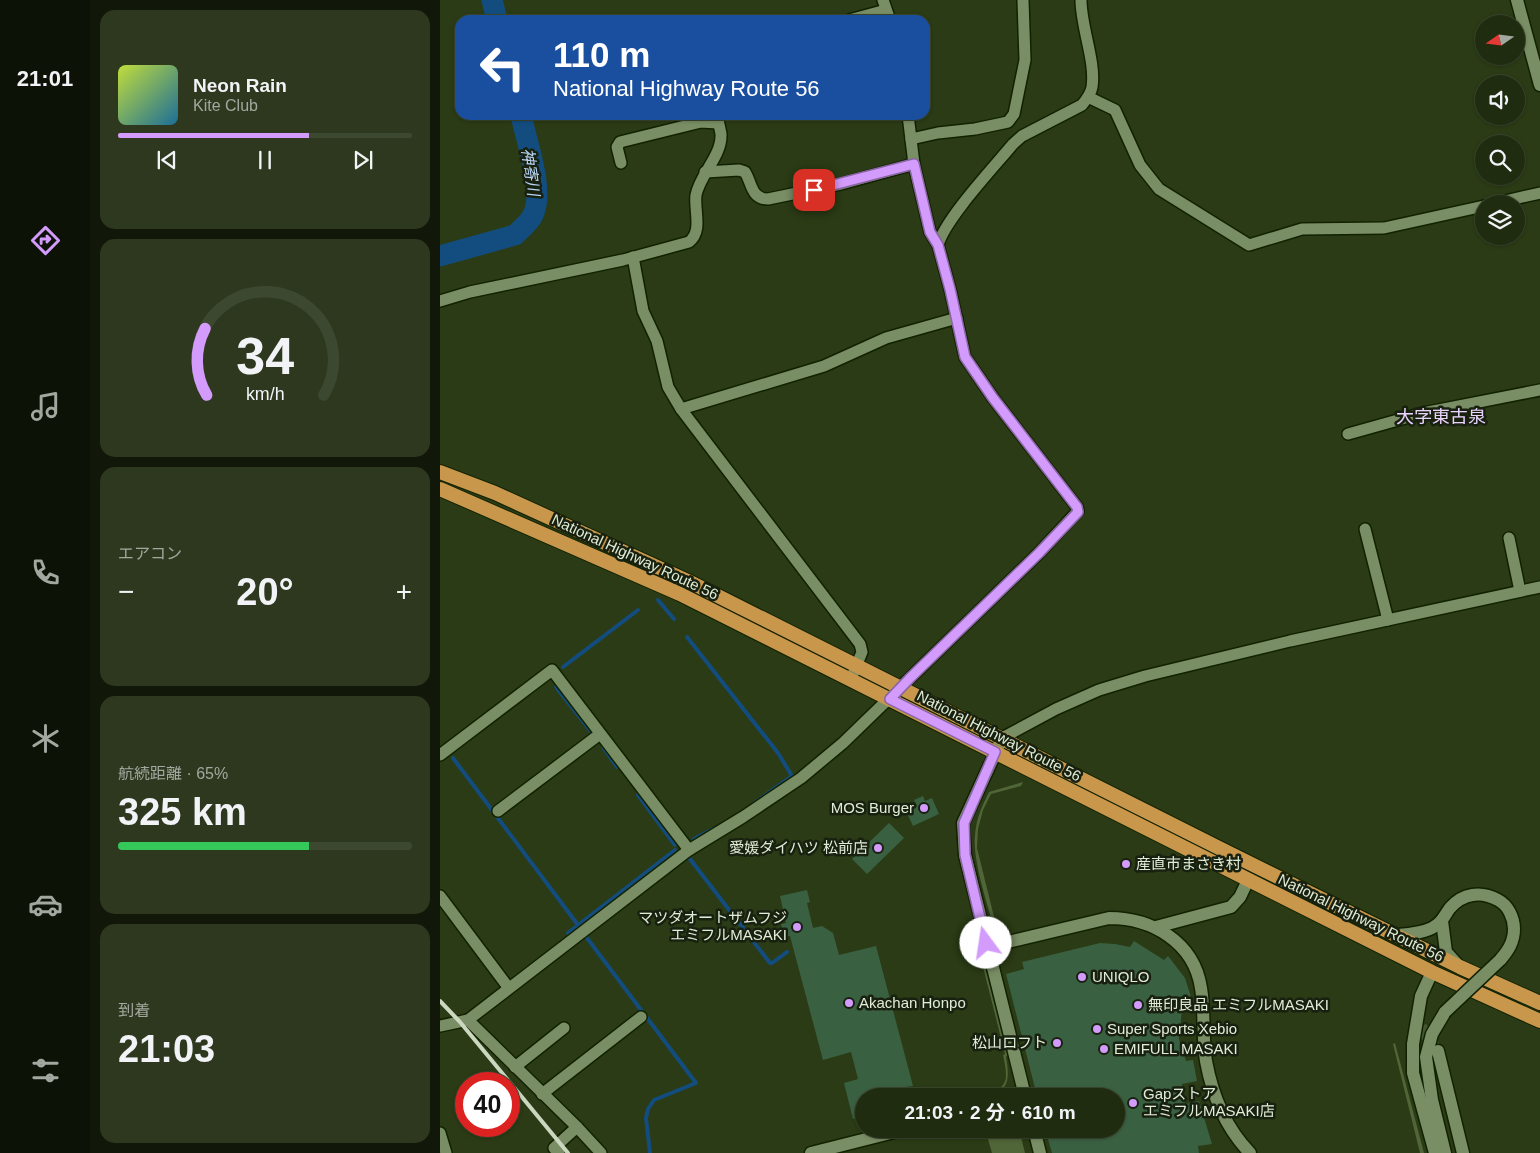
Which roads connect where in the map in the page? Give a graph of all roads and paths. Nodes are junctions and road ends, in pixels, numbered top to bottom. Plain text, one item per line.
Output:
1 (1023, 0) edge
2 (1081, 0) edge
3 (1516, 0) edge
4 (886, 10) edge
5 (867, 15) edge
6 (1540, 86) edge
7 (1088, 97) junction
8 (712, 120) edge
9 (717, 120) edge
10 (909, 120) edge
11 (911, 139) junction
12 (621, 163) dead end
13 (914, 164) junction
14 (705, 172) junction
15 (1540, 193) edge
16 (1525, 196) edge
17 (1475, 208) edge
18 (938, 245) junction
19 (633, 257) junction
20 (440, 301) edge
21 (957, 318) junction
22 (1540, 390) edge
23 (681, 408) junction
24 (1348, 434) dead end
25 (440, 472) edge
26 (440, 489) edge
27 (1365, 529) dead end
28 (1509, 538) dead end
29 (1540, 587) edge
30 (1520, 591) junction
31 (1388, 620) junction
32 (858, 665) junction
33 (851, 679) junction
34 (902, 687) junction
35 (890, 699) junction
36 (600, 734) junction
37 (1002, 738) junction
38 (995, 752) junction
39 (440, 755) edge
40 (498, 811) dead end
41 (689, 850) junction
42 (1248, 880) junction
43 (440, 896) edge
44 (1442, 921) junction
45 (1156, 927) junction
46 (1398, 935) junction
47 (987, 947) junction
48 (1460, 967) junction
49 (1432, 972) junction
50 (508, 987) junction
51 (1540, 1003) edge
52 (641, 1017) dead end
53 (468, 1020) junction
54 (1540, 1021) edge
55 (440, 1026) edge
56 (564, 1028) dead end
57 (1438, 1052) tunnel mouth
58 (515, 1067) junction
59 (1431, 1085) junction
60 (1023, 1088) edge
61 (542, 1094) junction
62 (1442, 1111) junction
63 (577, 1126) junction
64 (440, 1132) edge
65 (870, 1138) edge
66 (1036, 1138) edge
67 (446, 1153) edge
68 (559, 1153) edge
69 (602, 1153) edge
70 (810, 1153) edge
71 (1040, 1153) edge
72 (1250, 1153) edge
73 (1434, 1153) edge
74 (1444, 1153) edge
75 (1451, 1153) edge
76 (1459, 1153) edge
77 (1463, 1153) edge

1 - 11 street
2 - 7 street
3 - 6 street
4 - 5 street
7 - 17 street
7 - 18 street
8 - 12 street
9 - 14 street
10 - 11 street
11 - 13 street
13 - 14 street
13 - 18 street
14 - 19 street
15 - 16 street
18 - 21 street
19 - 20 street
19 - 23 street
21 - 23 street
21 - 34 street
22 - 24 street
23 - 32 street
25 - 32 highway, National Highway Route 56
26 - 33 highway, National Highway Route 56
27 - 31 street
28 - 30 street
29 - 30 street
30 - 31 street
31 - 37 street
32 - 33 street
32 - 34 highway, National Highway Route 56
33 - 35 highway, National Highway Route 56
34 - 35 street
34 - 37 highway, National Highway Route 56
35 - 38 highway, National Highway Route 56
35 - 41 street
36 - 39 street
36 - 40 street
36 - 41 street
37 - 38 street
37 - 46 highway, National Highway Route 56
38 - 42 highway, National Highway Route 56
38 - 47 street
41 - 50 street
42 - 45 street
42 - 49 highway, National Highway Route 56
43 - 50 street
44 - 46 street
44 - 48 street
44 - 59 street, bridge
45 - 47 street
45 - 72 street
46 - 48 highway, National Highway Route 56
47 - 60 street
48 - 51 highway, National Highway Route 56
49 - 54 highway, National Highway Route 56
49 - 73 street
50 - 53 street
52 - 61 street
53 - 55 street
53 - 58 street
56 - 58 street
57 - 77 street
58 - 61 street
59 - 62 street
59 - 74 street
61 - 63 street
62 - 75 street
62 - 76 street
63 - 68 street
63 - 69 street
64 - 67 street
65 - 70 street
66 - 71 street

